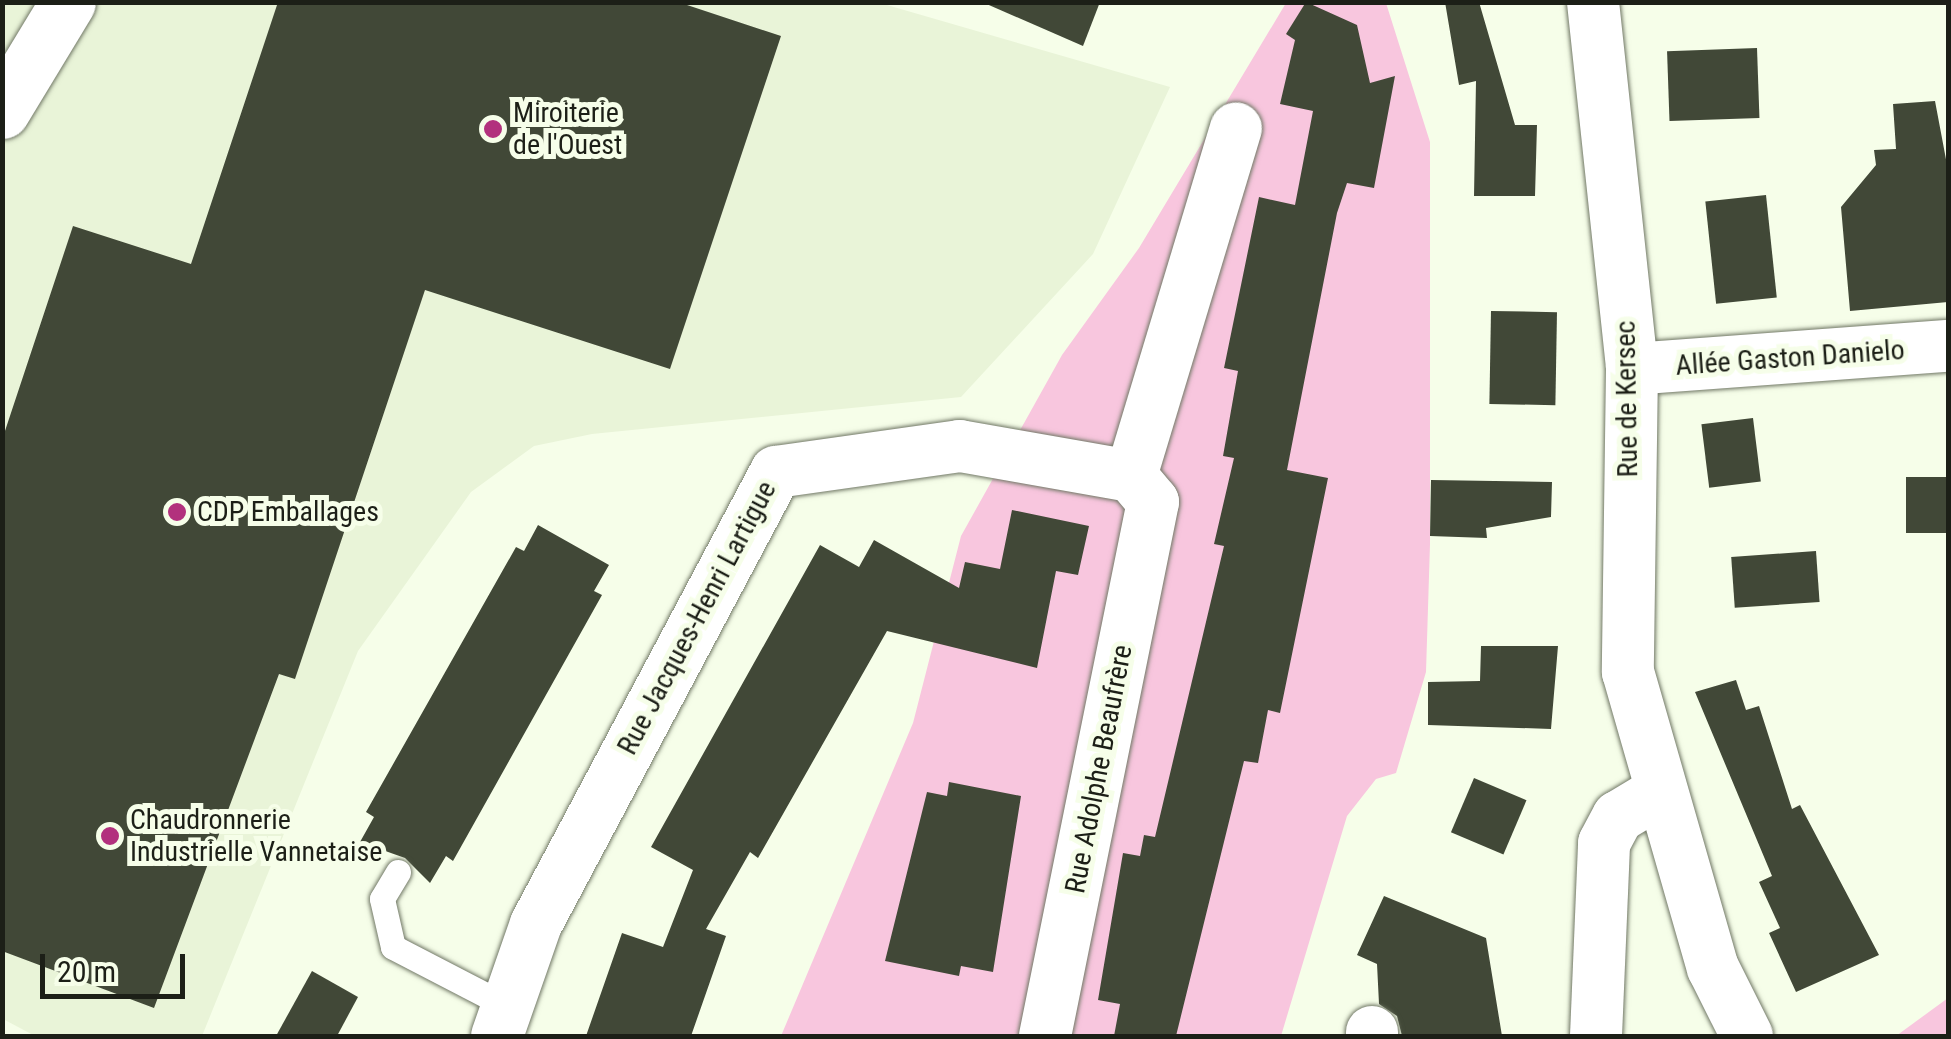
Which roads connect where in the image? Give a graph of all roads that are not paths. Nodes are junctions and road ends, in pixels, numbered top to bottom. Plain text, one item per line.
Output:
1 (68, 2) edge
2 (1593, 2) edge
3 (2, 111) edge
4 (1236, 129) dead end
5 (1948, 346) edge
6 (1632, 369) junction
7 (1142, 489) junction
8 (1658, 793) junction
9 (398, 872) dead end
10 (501, 1021) edge
11 (1044, 1036) edge
12 (1596, 1036) edge
13 (1748, 1036) edge

1 - 3 street
2 - 6 street, Rue de Kersec
4 - 7 street, Rue Adolphe Beaufrère
5 - 6 street, Allée Gaston Danielo
6 - 8 street, Rue de Kersec
7 - 10 street, Rue Jacques-Henri Lartigue
7 - 11 street, Rue Adolphe Beaufrère
8 - 12 street
8 - 13 street, Rue de Kersec
9 - 10 lane

